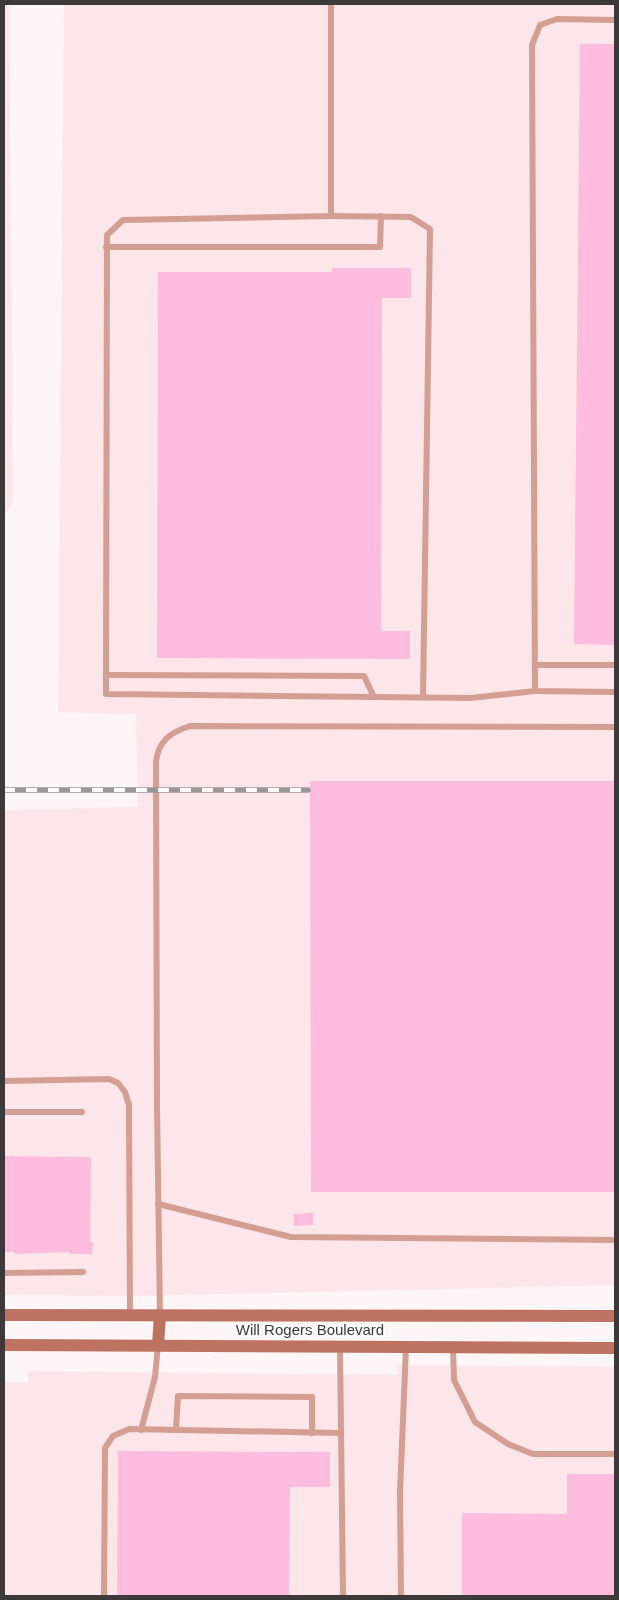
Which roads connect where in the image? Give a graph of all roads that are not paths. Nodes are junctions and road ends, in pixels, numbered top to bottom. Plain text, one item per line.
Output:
1 (331, 4) edge
2 (615, 20) edge
3 (331, 216) junction
4 (381, 216) junction
5 (106, 247) junction
6 (535, 664) junction
7 (615, 665) edge
8 (106, 674) junction
9 (535, 691) junction
10 (615, 692) edge
11 (374, 697) junction
12 (423, 697) junction
13 (615, 727) edge
14 (4, 1081) edge
15 (4, 1112) edge
16 (82, 1112) dead end
17 (158, 1204) junction
18 (615, 1240) edge
19 (83, 1272) dead end
20 (4, 1273) edge
21 (4, 1315) edge
22 (130, 1315) junction
23 (160, 1315) junction
24 (615, 1316) edge
25 (4, 1345) edge
26 (158, 1345) junction
27 (340, 1346) junction
28 (406, 1347) junction
29 (453, 1347) junction
30 (615, 1348) edge
31 (142, 1430) junction
32 (176, 1430) junction
33 (312, 1432) junction
34 (340, 1433) junction
35 (615, 1454) edge
36 (104, 1596) edge
37 (343, 1596) edge
38 (401, 1596) edge

1 - 3 lane
2 - 6 lane
3 - 4 lane
3 - 5 lane
4 - 5 lane
4 - 12 lane
5 - 8 lane
6 - 7 lane
6 - 9 lane
8 - 11 lane
8 - 11 lane
9 - 10 lane
9 - 12 lane
11 - 12 lane
13 - 17 lane
14 - 22 lane
15 - 16 lane
17 - 18 lane
17 - 23 lane
19 - 20 lane
21 - 22 main road, Will Rogers Boulevard
22 - 23 main road, Will Rogers Boulevard
23 - 24 main road, Will Rogers Boulevard
23 - 26 main road
25 - 26 main road, Will Rogers Boulevard
26 - 27 main road, Will Rogers Boulevard
26 - 31 lane
27 - 28 main road, Will Rogers Boulevard
27 - 34 lane
28 - 29 main road, Will Rogers Boulevard
28 - 38 lane
29 - 30 main road, Will Rogers Boulevard
29 - 35 lane
31 - 32 lane
31 - 36 lane
32 - 33 lane
32 - 33 lane
33 - 34 lane
34 - 37 lane

